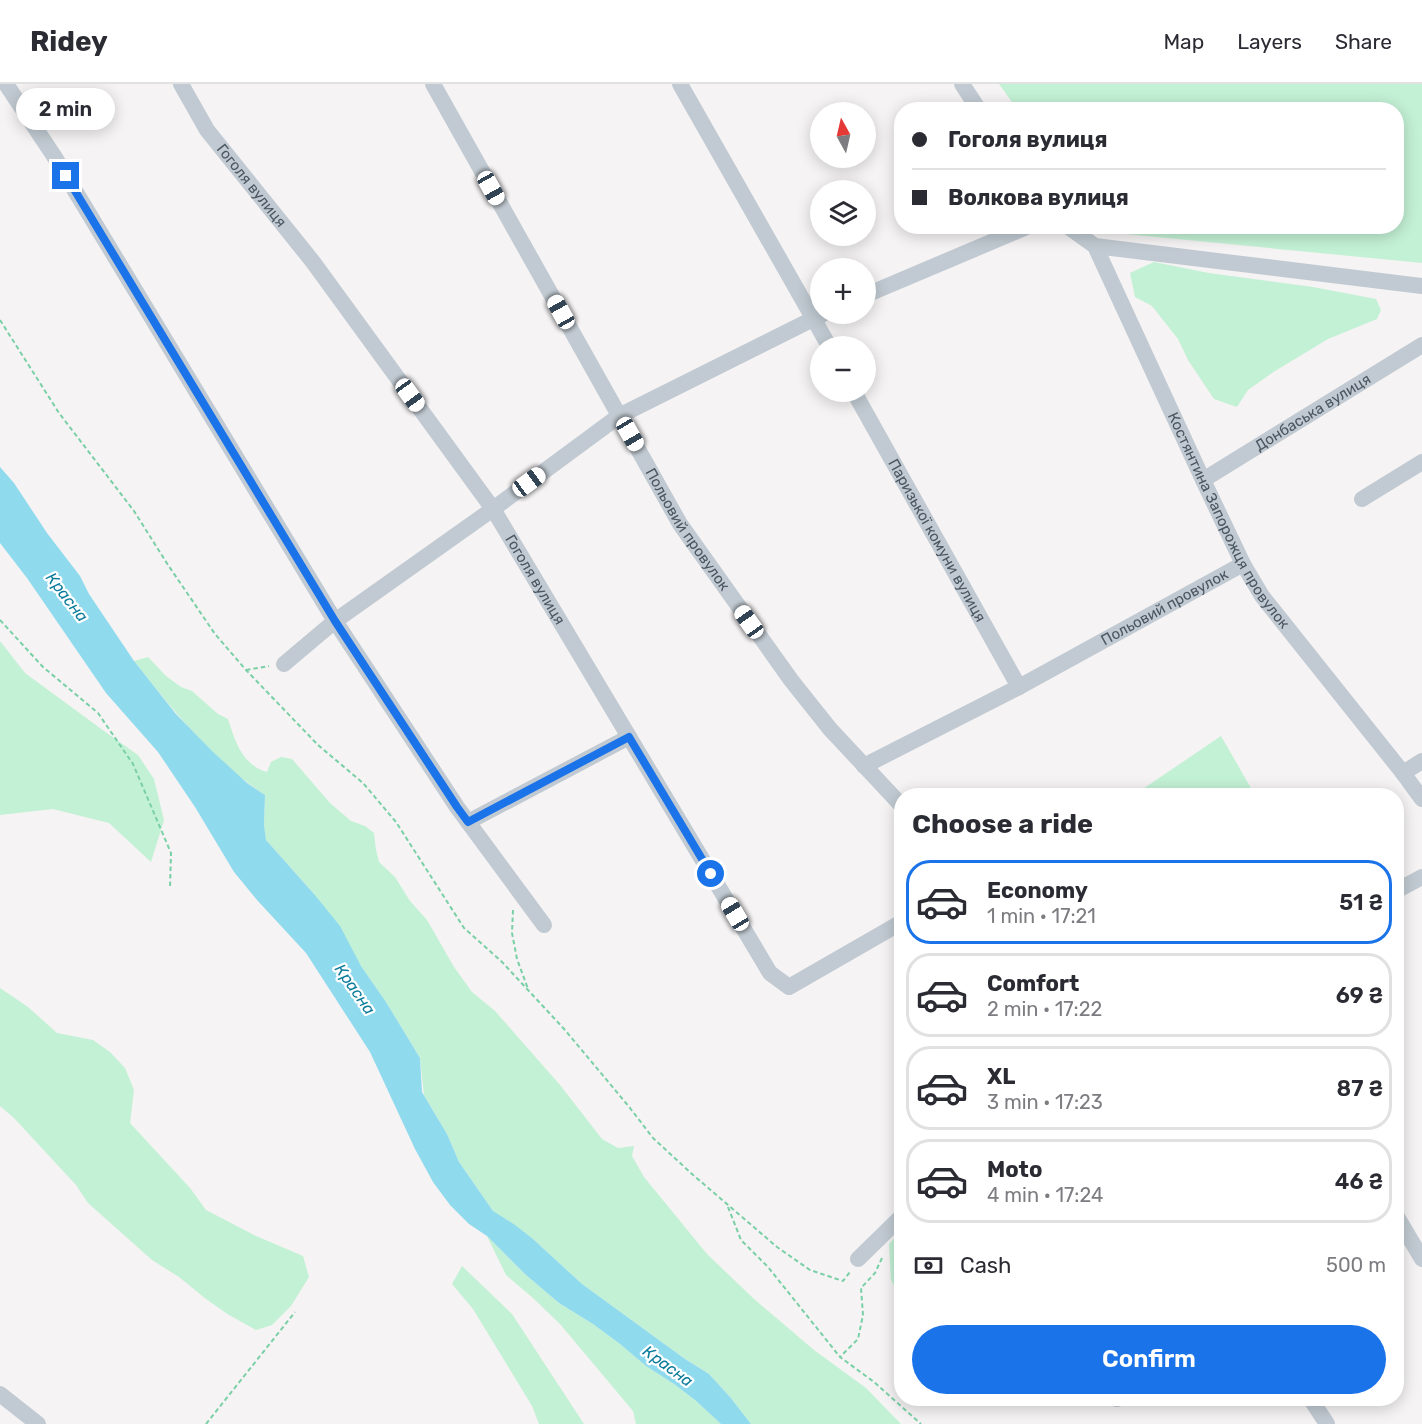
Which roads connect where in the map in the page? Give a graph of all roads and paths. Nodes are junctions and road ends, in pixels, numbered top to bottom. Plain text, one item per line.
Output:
1 (6, 84) edge
2 (181, 84) edge
3 (433, 84) edge
4 (680, 84) edge
5 (962, 84) edge
6 (974, 102) edge
7 (1010, 234) edge
8 (1078, 234) edge
9 (1095, 246) junction
10 (1422, 286) edge
11 (876, 292) edge
12 (810, 303) edge
13 (0, 320) edge
14 (810, 320) edge
15 (1422, 345) edge
16 (860, 402) edge
17 (620, 416) junction
18 (1422, 462) edge
19 (1203, 480) junction
20 (1362, 499) dead end
21 (493, 508) junction
22 (1243, 564) junction
23 (0, 620) edge
24 (335, 621) junction
25 (284, 664) joint
26 (246, 670) junction
27 (1019, 687) junction
28 (629, 737) junction
29 (1422, 760) edge
30 (864, 766) junction
31 (1403, 773) junction
32 (894, 798) edge
33 (1422, 799) edge
34 (468, 822) junction
35 (1422, 877) edge
36 (1404, 887) edge
37 (170, 888) dead end
38 (513, 906) dead end
39 (544, 925) dead end
40 (894, 927) edge
41 (529, 991) junction
42 (728, 1205) junction
43 (894, 1223) edge
44 (1404, 1228) edge
45 (873, 1244) junction
46 (1420, 1253) edge
47 (858, 1259) joint
48 (295, 1312) dead end
49 (840, 1357) junction
50 (0, 1394) edge
51 (894, 1400) edge
52 (901, 1406) edge
53 (1315, 1406) edge
54 (38, 1424) edge
55 (206, 1424) edge
56 (921, 1424) edge
57 (1327, 1424) edge

1 - 24 street
2 - 21 street, Гоголя вулиця
3 - 17 street, Польовий провулок
4 - 12 street
5 - 6 street
7 - 11 street
8 - 9 street, Костянтина Запорожця провулок
9 - 10 street
9 - 19 street, Костянтина Запорожця провулок
13 - 26 path
14 - 17 street
15 - 19 street, Донбаська вулиця
16 - 27 street, Паризької комуни вулиця
17 - 21 street
17 - 30 street, Польовий провулок
18 - 20 street
19 - 22 street, Костянтина Запорожця провулок
21 - 24 street
21 - 28 street, Гоголя вулиця
22 - 27 street, Польовий провулок
22 - 31 street, Костянтина Запорожця провулок
23 - 37 path
24 - 25 street
24 - 34 street
25 - 26 path
26 - 41 path
27 - 30 street, Польовий провулок
28 - 34 street
28 - 40 street, Гоголя вулиця
29 - 31 street
30 - 32 street, Польовий провулок
31 - 33 street, Костянтина Запорожця провулок
34 - 39 street
35 - 36 street
38 - 41 path
41 - 42 path
42 - 47 path
42 - 49 path
43 - 45 street
44 - 46 street
45 - 47 street
45 - 49 path
48 - 55 path
49 - 51 path
50 - 54 street
52 - 56 path
53 - 57 street

